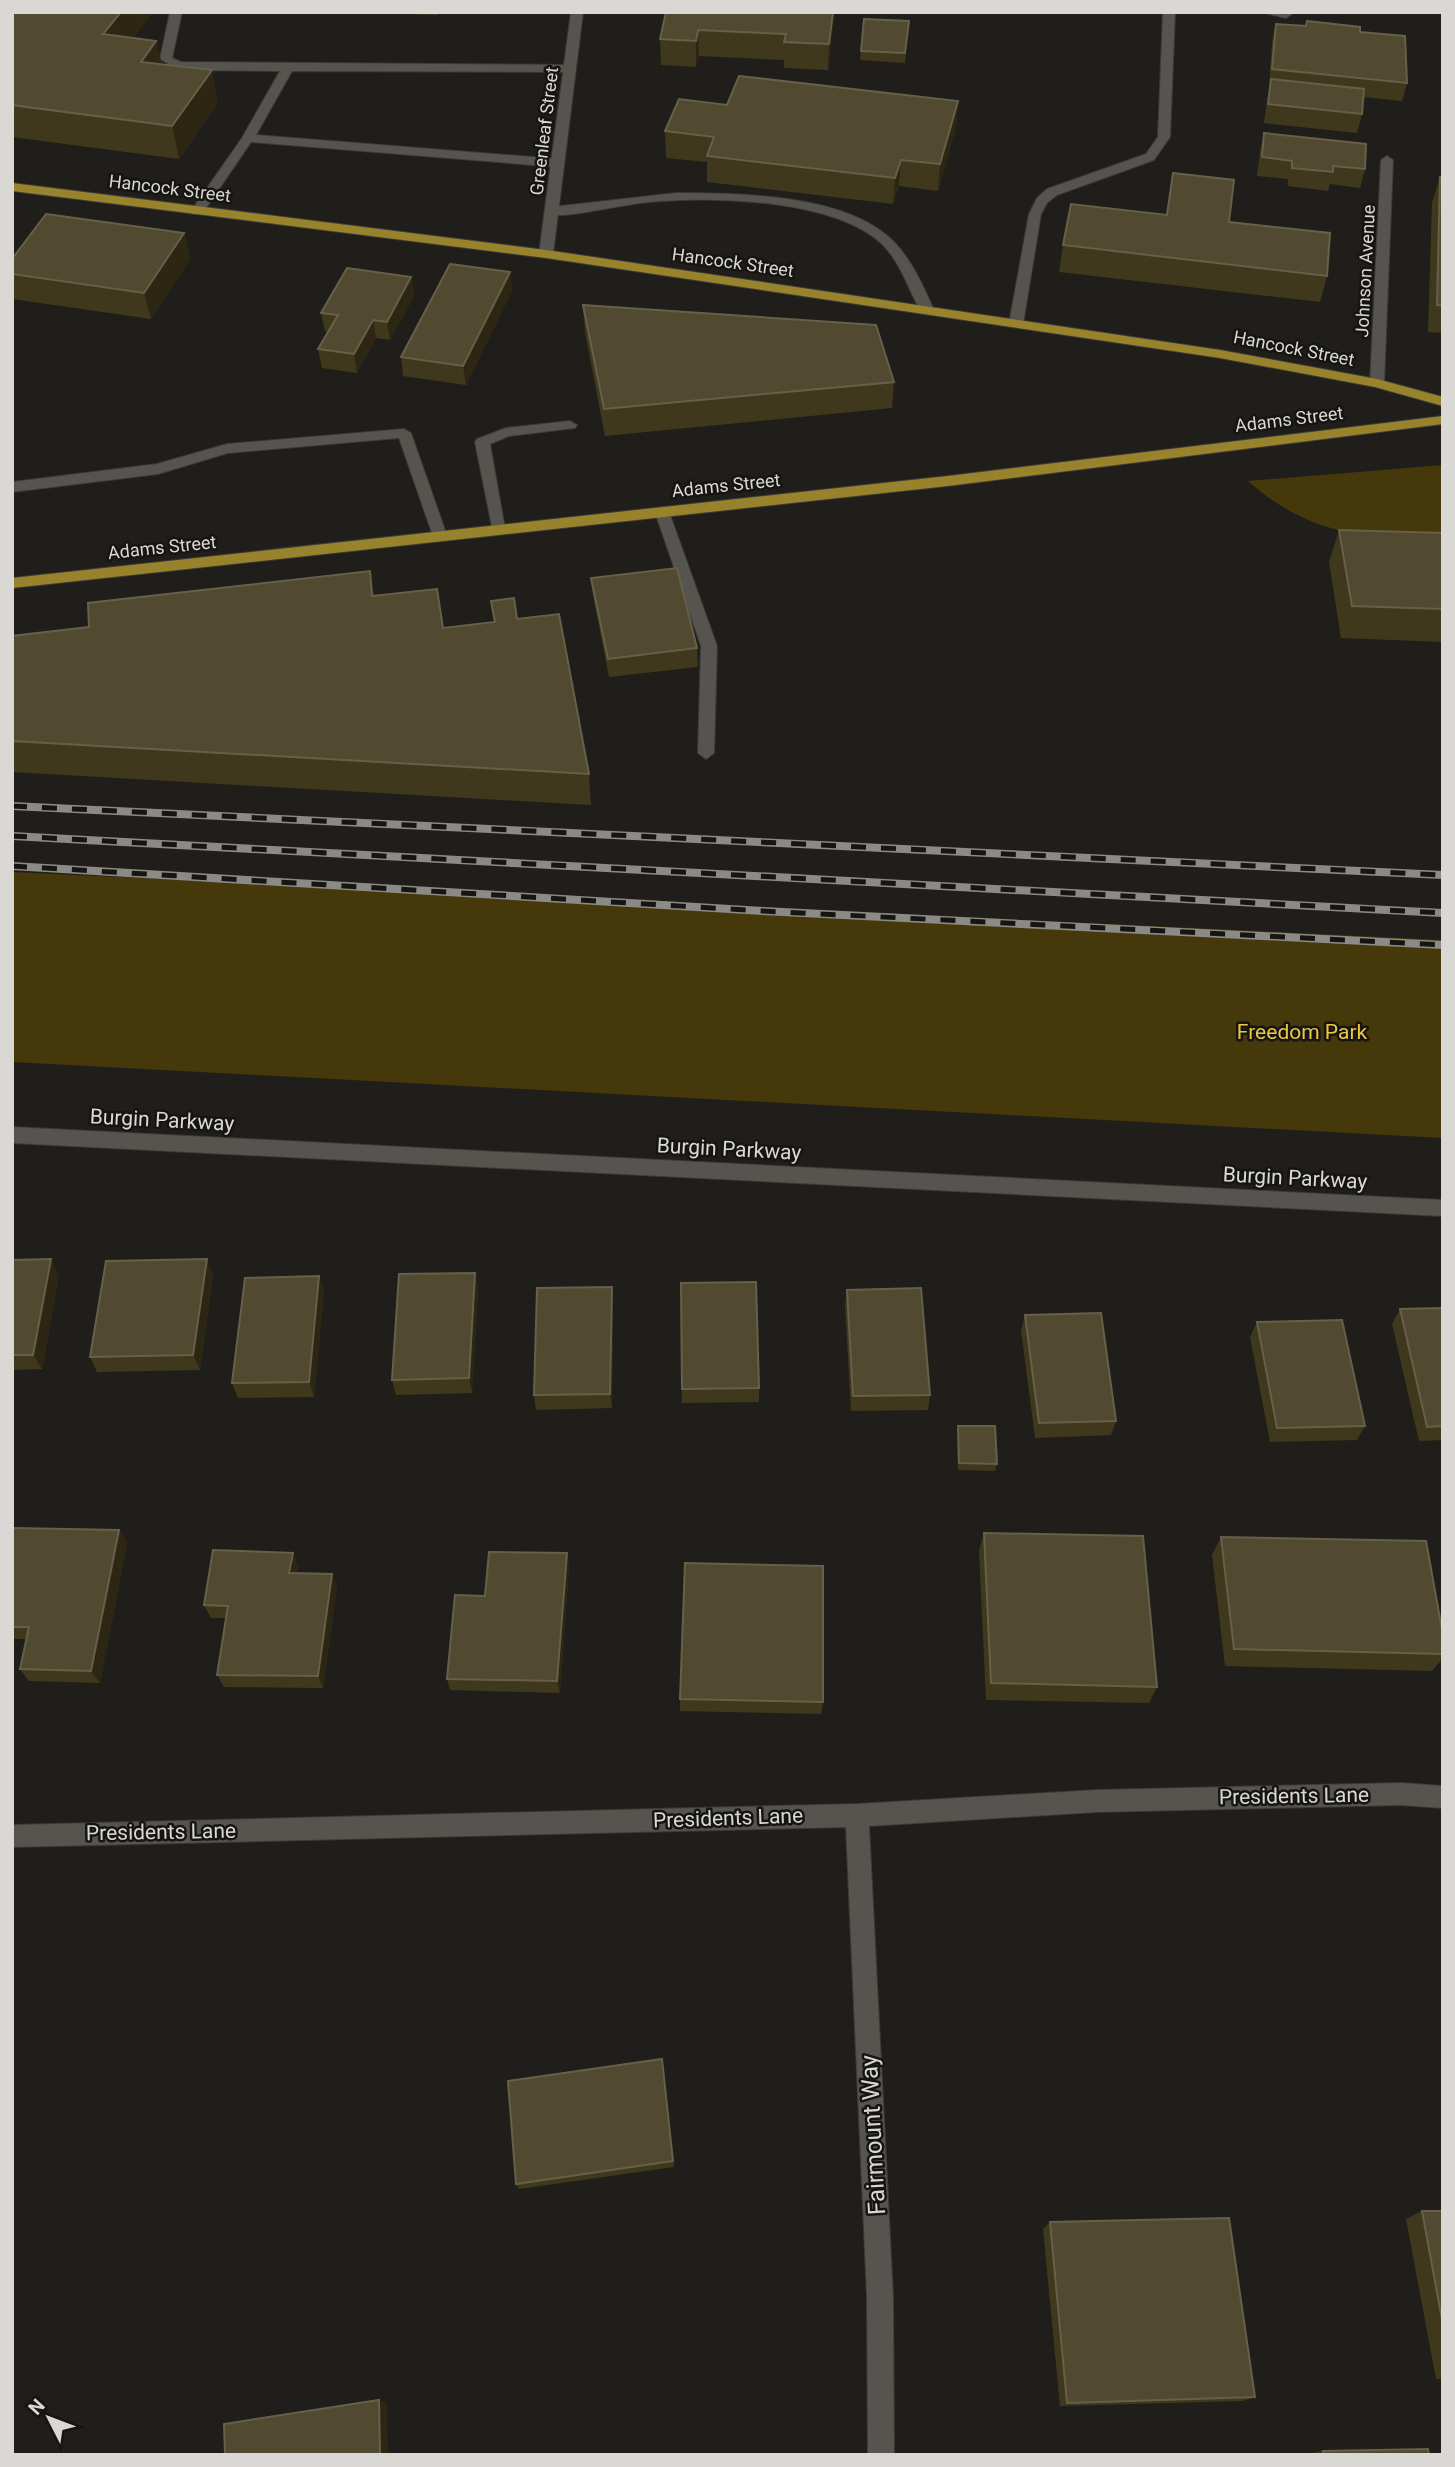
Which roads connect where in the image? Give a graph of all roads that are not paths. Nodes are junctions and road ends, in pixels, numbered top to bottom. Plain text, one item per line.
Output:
1 (176, 12) edge
2 (577, 12) edge
3 (1169, 12) edge
4 (1267, 12) edge
5 (1286, 14) dead end
6 (288, 67) junction
7 (569, 68) junction
8 (248, 138) junction
9 (1387, 160) dead end
10 (558, 163) junction
11 (12, 187) edge
12 (197, 211) junction
13 (552, 211) junction
14 (546, 254) junction
15 (928, 310) junction
16 (1016, 324) junction
17 (1377, 383) junction
18 (1443, 402) edge
19 (1443, 420) edge
20 (570, 425) dead end
21 (12, 487) edge
22 (662, 512) junction
23 (498, 530) junction
24 (440, 536) junction
25 (12, 583) edge
26 (706, 753) dead end
27 (12, 1135) edge
28 (1443, 1208) edge
29 (1443, 1797) edge
30 (858, 1815) junction
31 (12, 1836) edge
32 (881, 2455) edge

1 - 6 street
2 - 7 street, Greenleaf Street
3 - 16 street
4 - 5 street
6 - 7 street
6 - 8 street
7 - 10 street, Greenleaf Street
8 - 10 street
8 - 12 street
9 - 17 street, Johnson Avenue
10 - 13 street, Greenleaf Street
11 - 12 main road, Hancock Street
12 - 14 main road, Hancock Street
13 - 14 street, Greenleaf Street
13 - 15 street
14 - 15 main road, Hancock Street
15 - 16 main road, Hancock Street
16 - 17 main road, Hancock Street
17 - 18 main road, Hancock Street
19 - 22 main road, Adams Street
20 - 23 street
21 - 24 street
22 - 23 main road, Adams Street
22 - 26 lane
23 - 24 main road, Adams Street
24 - 25 main road, Adams Street
27 - 28 street, Burgin Parkway
29 - 30 street, Presidents Lane
30 - 31 street, Presidents Lane
30 - 32 street, Fairmount Way

